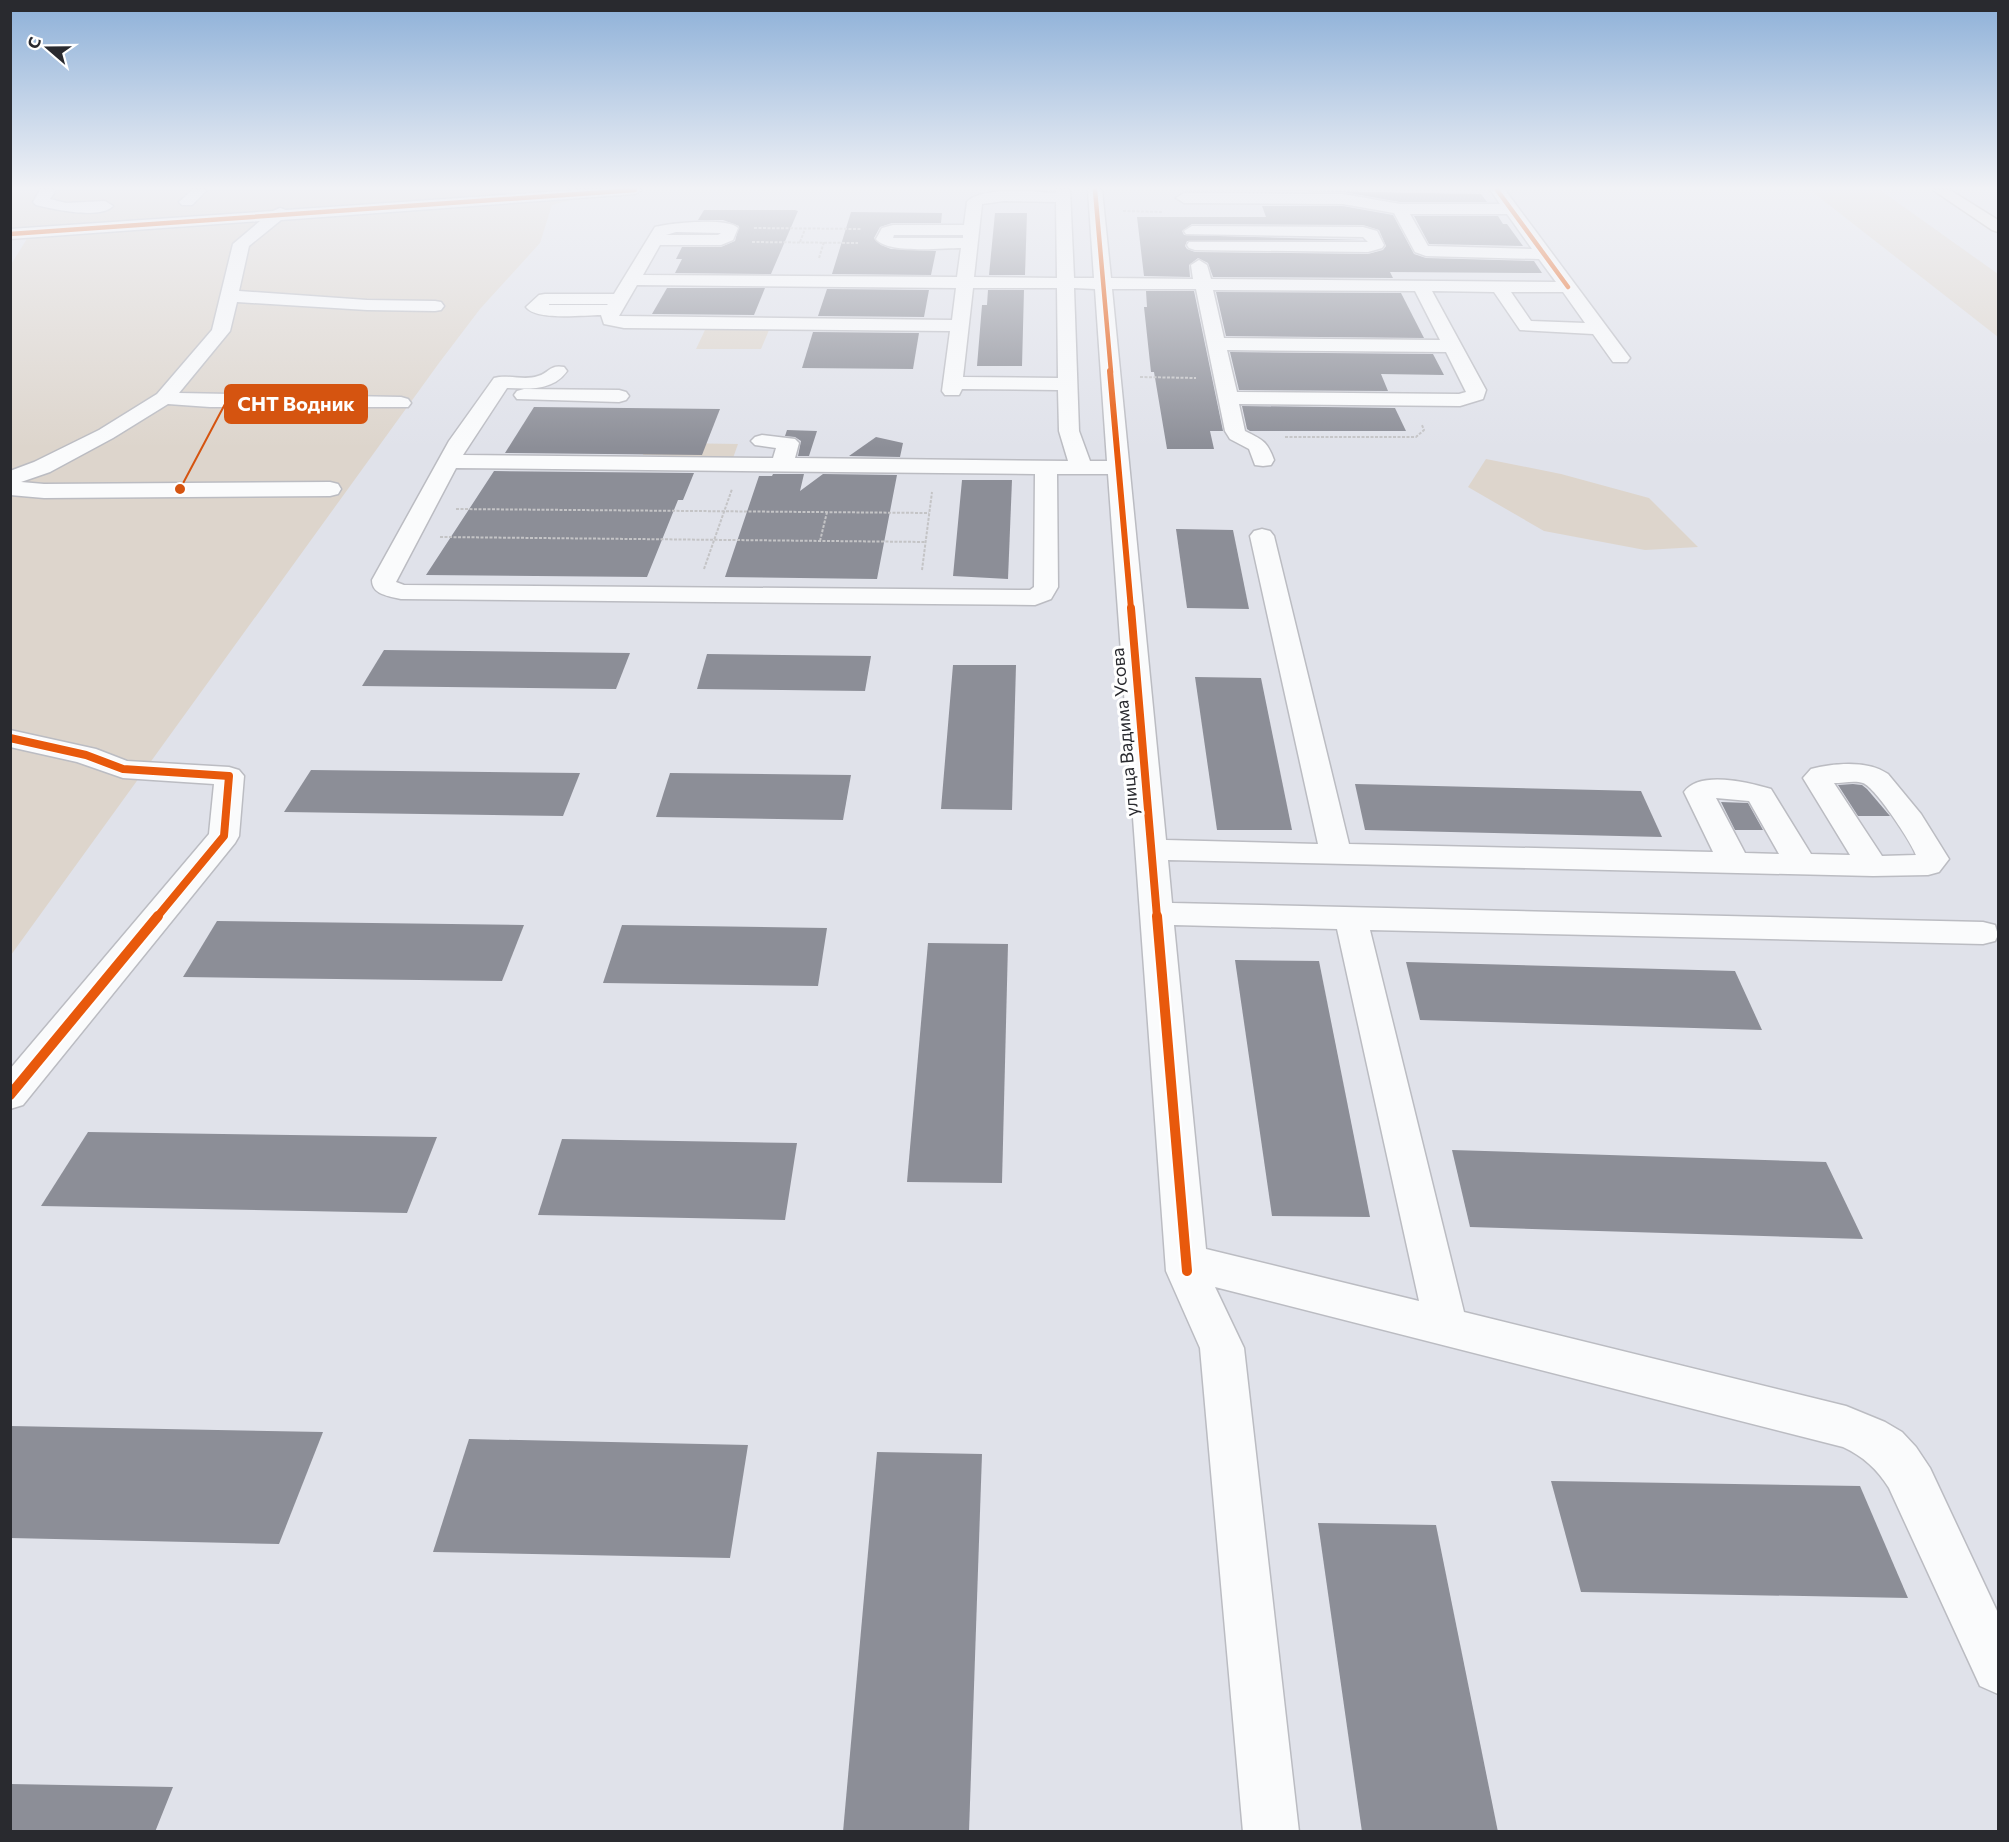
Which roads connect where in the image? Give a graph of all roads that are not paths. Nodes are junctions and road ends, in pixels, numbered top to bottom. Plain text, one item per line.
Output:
1 (234, 276) edge
2 (634, 276) edge
3 (966, 276) edge
4 (1066, 276) edge
5 (1103, 276) edge
6 (1201, 276) edge
7 (1560, 276) edge
8 (631, 280) junction
9 (965, 282) junction
10 (1066, 283) junction
11 (1104, 284) junction
12 (1203, 284) junction
13 (1421, 286) junction
14 (1498, 287) junction
15 (1568, 287) junction
16 (229, 296) junction
17 (435, 306) dead end
18 (1598, 329) junction
19 (959, 334) junction
20 (1214, 336) junction
21 (1448, 338) junction
22 (1620, 358) dead end
23 (557, 371) dead end
24 (494, 381) junction
25 (1068, 384) junction
26 (620, 396) dead end
27 (164, 398) junction
28 (1228, 398) junction
29 (401, 403) dead end
30 (762, 441) dead end
31 (1263, 460) dead end
32 (449, 461) junction
33 (782, 465) junction
34 (1046, 467) junction
35 (1081, 468) junction
36 (1119, 468) junction
37 (10, 479) edge
38 (10, 488) edge
39 (330, 489) dead end
40 (1262, 536) dead end
41 (10, 738) edge
42 (1152, 850) junction
43 (1336, 854) junction
44 (1734, 863) junction
45 (1801, 864) junction
46 (1873, 866) dead end
47 (1158, 914) junction
48 (1351, 918) junction
49 (1983, 933) dead end
50 (10, 1095) edge
51 (1187, 1267) junction
52 (1446, 1327) junction
53 (1998, 1668) edge
54 (1271, 1832) edge

1 - 16 street
2 - 8 street
3 - 9 street
4 - 10 street
5 - 11 street, улица Вадима Усова
6 - 12 street
7 - 15 street
8 - 9 street
8 - 19 street
9 - 10 street
9 - 19 street
10 - 11 street
10 - 25 street
11 - 12 street
11 - 36 street, улица Вадима Усова
12 - 13 street
12 - 20 street
13 - 14 street
13 - 21 street
14 - 15 street
14 - 18 street
15 - 18 street
16 - 17 street
16 - 27 street
18 - 22 street
19 - 25 street
20 - 21 street
20 - 28 street
21 - 28 street
23 - 24 street
24 - 26 street
24 - 32 street
25 - 35 street
27 - 29 street
27 - 37 street
28 - 31 street
30 - 33 street
32 - 33 street
32 - 34 street
33 - 34 street
34 - 35 street
35 - 36 street
36 - 42 street, улица Вадима Усова
38 - 39 street
40 - 43 street
41 - 50 street
42 - 43 street
42 - 47 street, улица Вадима Усова
43 - 44 street
44 - 45 street
44 - 45 street
45 - 46 street
47 - 48 street
47 - 51 street, улица Вадима Усова
48 - 49 street
48 - 52 street
51 - 52 street
51 - 54 street, улица Вадима Усова
52 - 53 street

